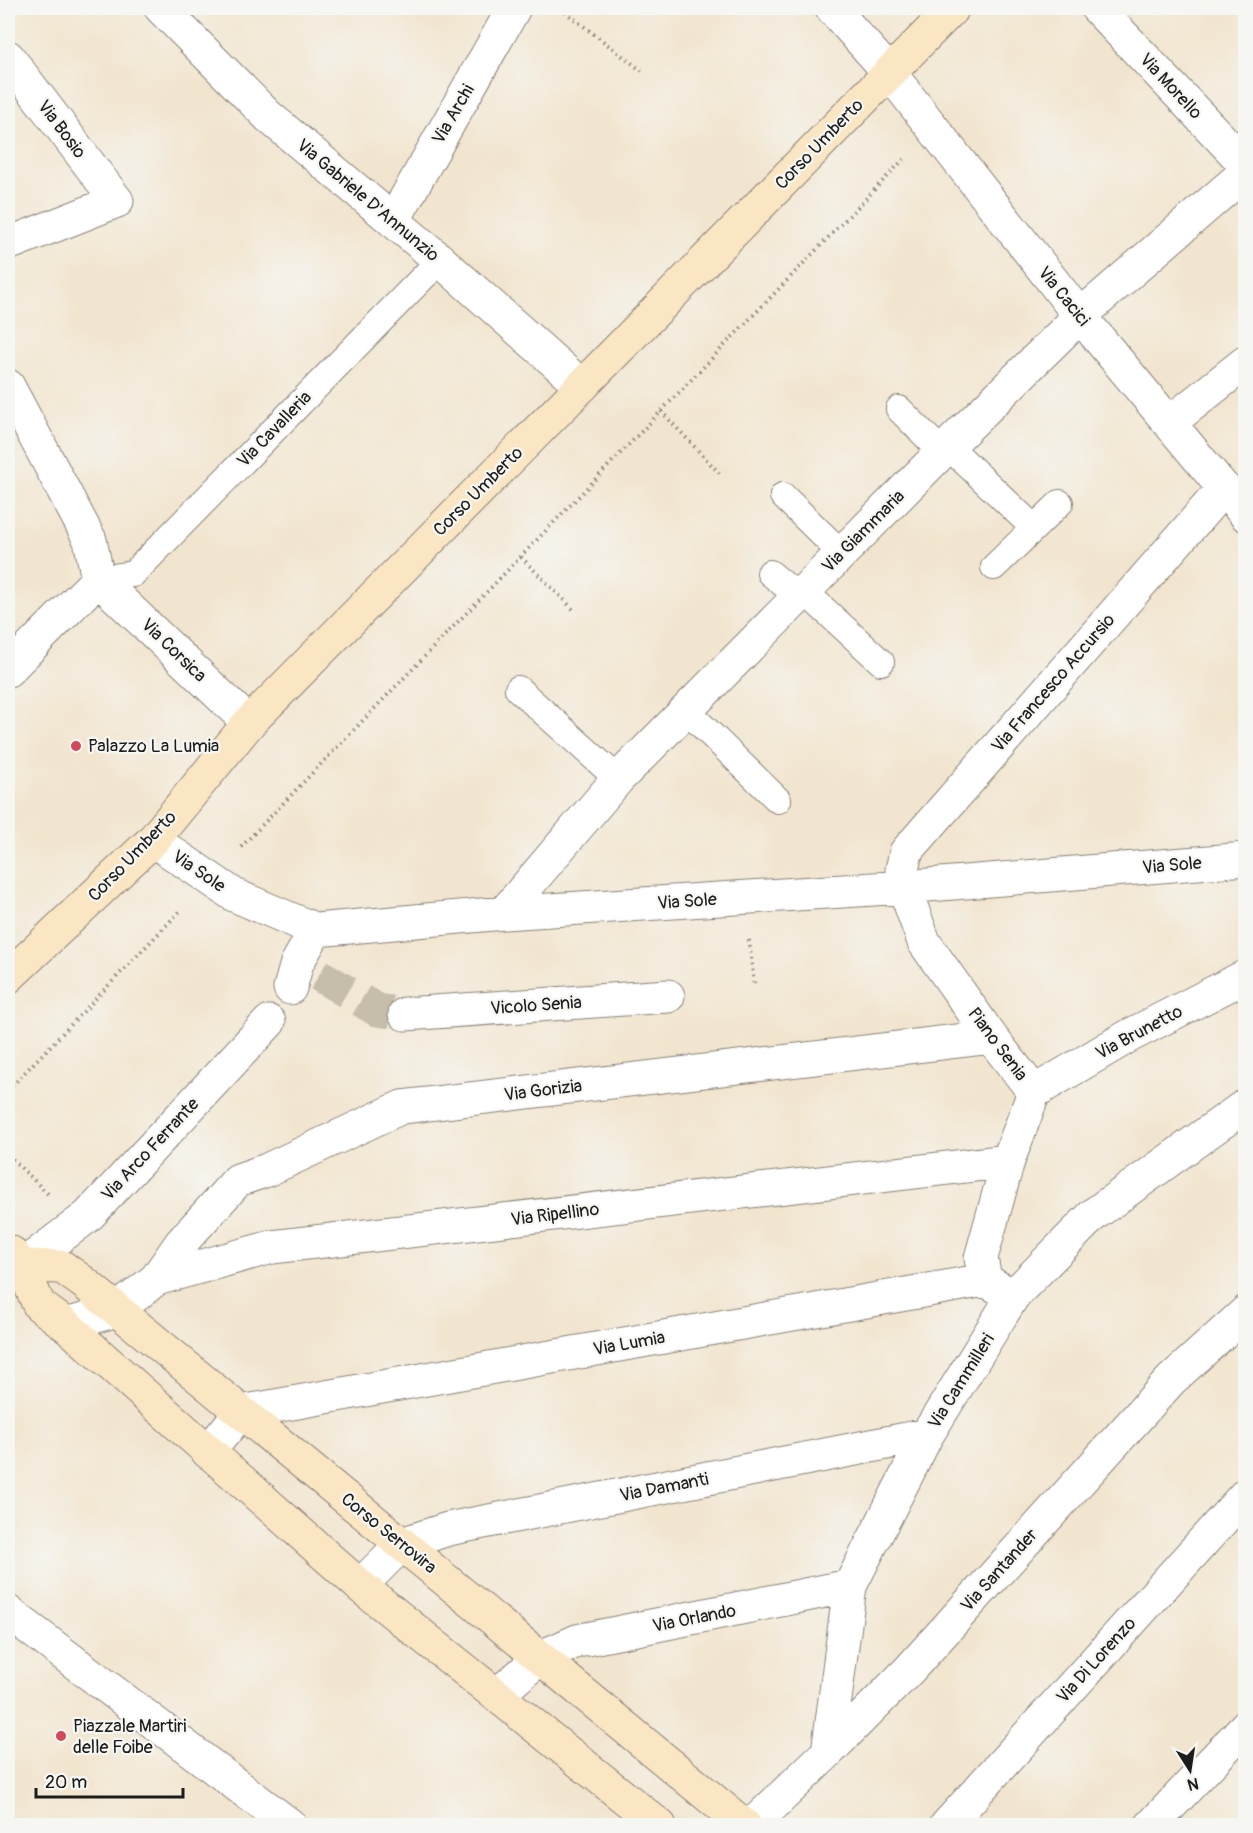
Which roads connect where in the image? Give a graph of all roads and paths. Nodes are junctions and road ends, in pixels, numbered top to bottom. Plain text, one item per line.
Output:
1 (160, 8) edge
2 (514, 8) edge
3 (560, 8) edge
4 (831, 8) edge
5 (953, 8) edge
6 (1097, 8) edge
7 (8, 57) edge
8 (642, 71) dead end
9 (889, 72) junction
10 (909, 154) dead end
11 (1245, 165) edge
12 (1245, 172) edge
13 (393, 221) junction
14 (8, 244) edge
15 (440, 260) junction
16 (1080, 316) junction
17 (1245, 362) edge
18 (8, 386) edge
19 (582, 386) junction
20 (899, 409) dead end
21 (661, 411) junction
22 (1169, 423) junction
23 (945, 449) junction
24 (722, 476) dead end
25 (1224, 488) junction
26 (783, 496) dead end
27 (1060, 503) dead end
28 (1245, 514) edge
29 (1034, 528) junction
30 (841, 553) junction
31 (521, 557) junction
32 (994, 567) dead end
33 (770, 573) dead end
34 (98, 579) junction
35 (801, 594) junction
36 (576, 612) dead end
37 (881, 662) dead end
38 (8, 670) edge
39 (518, 689) dead end
40 (686, 710) junction
41 (249, 723) junction
42 (618, 779) junction
43 (778, 800) dead end
44 (153, 840) junction
45 (234, 854) dead end
46 (1245, 859) edge
47 (904, 887) junction
48 (186, 905) dead end
49 (504, 913) junction
50 (316, 930) junction
51 (302, 975) dead end
52 (1245, 976) edge
53 (8, 977) edge
54 (668, 996) dead end
55 (405, 1014) tunnel mouth
56 (269, 1022) dead end
57 (991, 1036) junction
58 (8, 1090) edge
59 (1034, 1092) junction
60 (1245, 1105) edge
61 (8, 1155) edge
62 (1008, 1161) junction
63 (79, 1223) junction
64 (15, 1258) edge
65 (156, 1279) junction
66 (985, 1280) junction
67 (1013, 1296) junction
68 (117, 1310) junction
69 (1245, 1312) edge
70 (66, 1325) junction
71 (241, 1412) junction
72 (927, 1435) junction
73 (208, 1452) junction
74 (1245, 1494) edge
75 (402, 1544) junction
76 (360, 1586) junction
77 (850, 1586) junction
78 (8, 1612) edge
79 (541, 1657) junction
80 (497, 1695) junction
81 (1245, 1726) edge
82 (828, 1752) junction
83 (291, 1826) edge
84 (660, 1826) edge
85 (745, 1826) edge
86 (751, 1826) edge
87 (946, 1826) edge
88 (1151, 1826) edge

1 - 13 street, Via Gabriele D'Annunzio
2 - 13 street, Via Archi
3 - 8 path
4 - 9 street, Via Cacici
5 - 9 main road, Corso Umberto
6 - 11 street, Via Morello
7 - 14 street, Via Bosio
9 - 16 street, Via Cacici
9 - 19 main road, Corso Umberto
10 - 21 path
12 - 16 street, Via Giammaria
13 - 15 street, Via Gabriele D'Annunzio
15 - 19 street, Via Gabriele D'Annunzio
15 - 34 lane, Via Cavalleria
16 - 22 street, Via Cacici
16 - 23 street, Via Giammaria
17 - 22 street
18 - 34 street
19 - 41 main road, Corso Umberto
20 - 23 lane
21 - 24 path
21 - 31 path
22 - 25 street, Via Cacici
23 - 29 lane
23 - 30 street, Via Giammaria
25 - 28 street, Via Cacici
25 - 47 street, Via Francesco Accursio
26 - 30 lane
27 - 29 lane
29 - 32 lane
30 - 35 street, Via Giammaria
31 - 36 path
31 - 45 path
33 - 35 lane
34 - 38 street
34 - 41 street, Via Corsica
35 - 37 lane
35 - 40 street, Via Giammaria
39 - 42 lane
40 - 42 street, Via Giammaria
40 - 43 lane
41 - 44 main road, Corso Umberto
42 - 49 street, Via Giammaria
44 - 50 street, Via Sole
44 - 53 main road, Corso Umberto
46 - 47 street, Via Sole
47 - 49 street, Via Sole
47 - 57 street, Piano Senia
48 - 58 path
49 - 50 street, Via Sole
50 - 51 street
52 - 59 street, Via Brunetto
54 - 55 street, Vicolo Senia
56 - 63 street, Via Arco Ferrante
57 - 59 street, Piano Senia
57 - 65 street, Via Gorizia
59 - 62 street, Piano Senia
60 - 67 street, Via Cammilleri
61 - 63 path
62 - 65 street, Via Ripellino
62 - 66 street, Piano Senia
63 - 64 street, Via Arco Ferrante
64 - 68 main road, Corso Serrovira
64 - 70 main road
65 - 68 street, Via Ripellino
66 - 67 street
66 - 71 street, Via Lumia
67 - 72 street, Via Cammilleri
68 - 70 street
68 - 71 main road, Corso Serrovira
69 - 82 street, Via Santander
70 - 73 main road
71 - 73 street
71 - 75 main road, Corso Serrovira
72 - 75 street, Via Damanti
72 - 77 street, Via Cammilleri
73 - 76 main road
74 - 87 street, Via Di Lorenzo
75 - 76 street
75 - 79 main road, Corso Serrovira
76 - 80 main road
77 - 79 street, Via Orlando
77 - 82 street, Via Cammilleri
78 - 83 street
79 - 80 street, Via Orlando
79 - 85 main road, Corso Serrovira
80 - 84 main road
81 - 88 street
82 - 86 street, Via Santander

